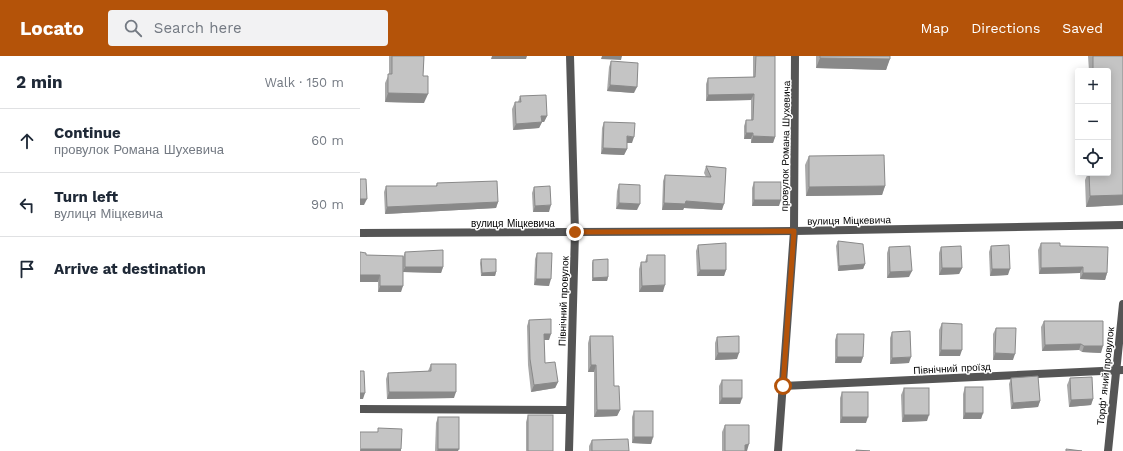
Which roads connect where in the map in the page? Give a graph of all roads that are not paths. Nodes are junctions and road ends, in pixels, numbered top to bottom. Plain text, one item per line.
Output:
1 (570, 56) edge
2 (795, 56) edge
3 (1123, 225) edge
4 (794, 231) junction
5 (575, 232) junction
6 (360, 233) edge
7 (1123, 304) edge
8 (1119, 370) edge
9 (783, 386) junction
10 (360, 409) edge
11 (569, 410) junction
12 (569, 451) edge
13 (778, 451) edge
14 (1108, 451) edge

1 - 5 street, Північний провулок
2 - 4 street, провулок Романа Шухевича
3 - 4 street, вулиця Міцкевича
4 - 5 street, вулиця Міцкевича
4 - 9 street, провулок Романа Шухевича
5 - 6 street, вулиця Міцкевича
5 - 11 street, Північний провулок
7 - 8 street, Торфʼяний провулок
8 - 9 street, Північний проїзд
8 - 14 street, Торфʼяний провулок
9 - 13 street, провулок Романа Шухевича
10 - 11 street
11 - 12 street, Північний провулок

